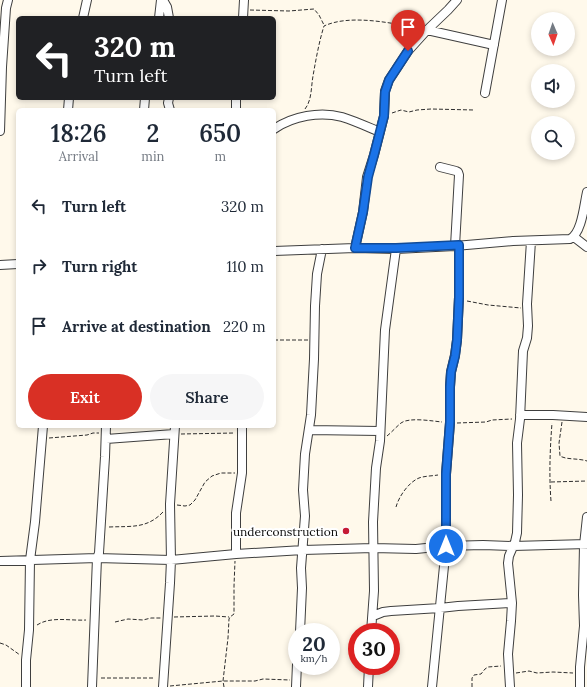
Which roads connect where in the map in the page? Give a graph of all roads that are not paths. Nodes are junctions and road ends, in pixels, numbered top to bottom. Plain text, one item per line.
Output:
1 (8, 0) edge
2 (87, 0) edge
3 (162, 0) edge
4 (244, 0) edge
5 (457, 0) edge
6 (502, 0) edge
7 (243, 14) edge
8 (83, 16) edge
9 (158, 16) edge
10 (169, 16) edge
11 (427, 30) junction
12 (494, 46) junction
13 (1, 67) edge
14 (485, 93) dead end
15 (276, 123) edge
16 (283, 123) junction
17 (276, 128) edge
18 (0, 131) edge
19 (380, 132) junction
20 (440, 167) dead end
21 (587, 192) edge
22 (574, 237) junction
23 (531, 241) junction
24 (457, 245) junction
25 (587, 247) edge
26 (355, 248) junction
27 (396, 248) junction
28 (322, 249) junction
29 (276, 251) edge
30 (0, 264) edge
31 (16, 264) edge
32 (520, 417) junction
33 (587, 418) edge
34 (43, 428) edge
35 (242, 429) edge
36 (175, 430) edge
37 (309, 430) junction
38 (380, 431) junction
39 (106, 433) edge
40 (587, 517) edge
41 (586, 545) edge
42 (446, 546) junction
43 (513, 546) junction
44 (373, 548) junction
45 (303, 550) junction
46 (236, 554) junction
47 (97, 558) junction
48 (30, 560) junction
49 (171, 560) junction
50 (0, 561) edge
51 (512, 603) junction
52 (440, 608) junction
53 (373, 616) junction
54 (300, 623) edge
55 (372, 623) edge
56 (369, 675) edge
57 (92, 683) edge
58 (164, 683) edge
59 (26, 687) edge
60 (368, 687) edge
61 (432, 687) edge
62 (510, 687) edge
63 (580, 687) edge

1 - 13 street
2 - 8 street
3 - 9 street
3 - 10 street
4 - 7 street
5 - 11 street
6 - 12 street
11 - 12 street
11 - 19 street
12 - 14 street
13 - 18 street
15 - 16 street
16 - 17 street
16 - 19 street
19 - 26 street
20 - 24 street
21 - 22 street
22 - 23 street
22 - 25 street
23 - 24 street
23 - 32 street
24 - 27 street
24 - 42 street
26 - 27 street
26 - 28 street
27 - 38 street
28 - 29 street
28 - 37 street
30 - 31 street
32 - 33 street
32 - 43 street
34 - 48 street
35 - 46 street
36 - 39 street
36 - 49 street
37 - 38 street
37 - 45 street
38 - 44 street
39 - 47 street
40 - 41 street
41 - 43 street
41 - 63 street
42 - 43 street
42 - 44 street
42 - 52 street
43 - 51 street
44 - 45 street
44 - 53 street
45 - 46 street
45 - 54 street
46 - 49 street
47 - 48 street
47 - 49 street
47 - 57 street
48 - 50 street
48 - 59 street
49 - 58 street
51 - 52 street
51 - 62 street
52 - 53 street
52 - 61 street
53 - 55 street
56 - 60 street

